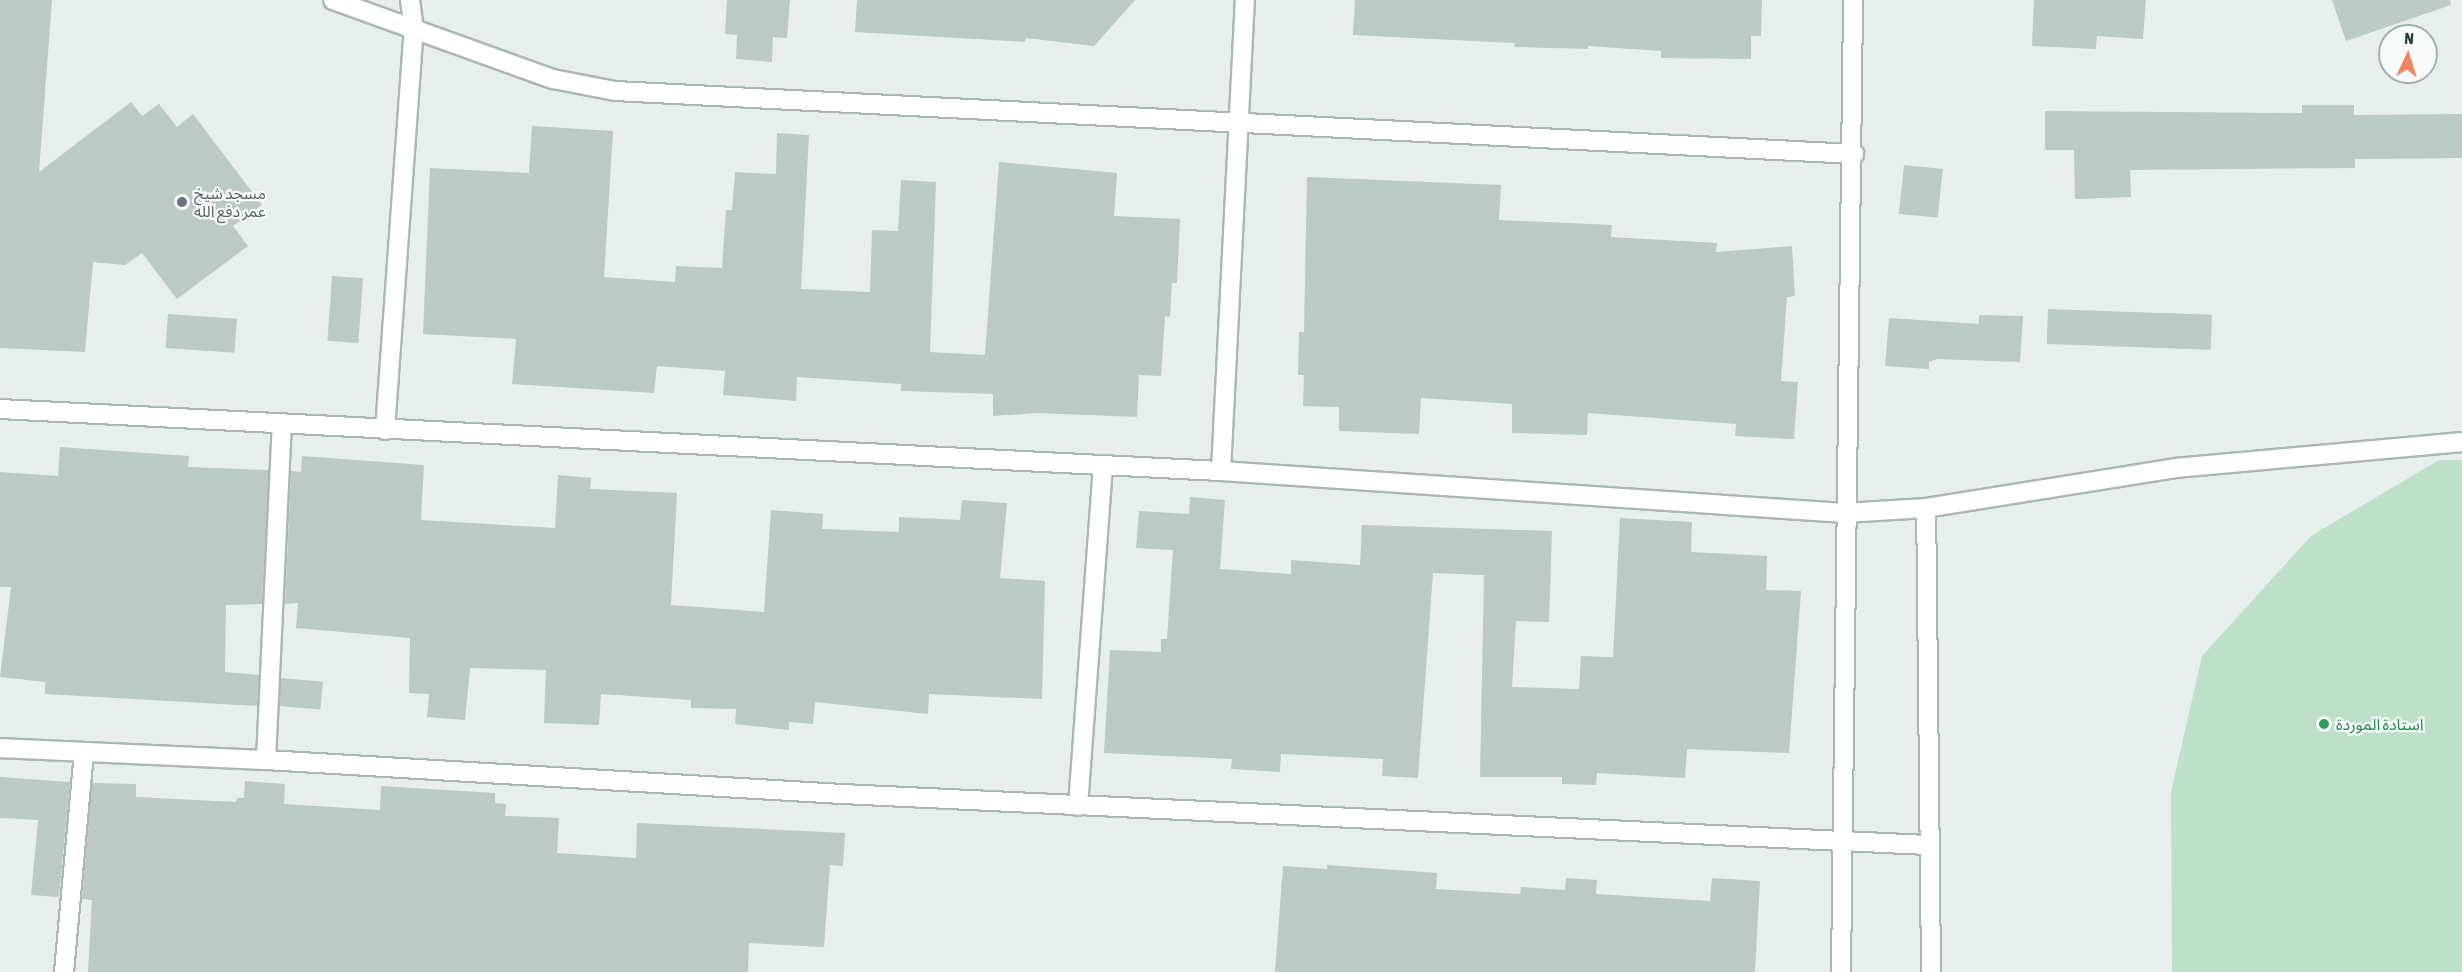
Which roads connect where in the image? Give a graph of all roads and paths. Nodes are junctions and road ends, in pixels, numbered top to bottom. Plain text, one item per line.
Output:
1 (333, 0) edge
2 (410, 0) edge
3 (1245, 0) edge
4 (1853, 0) edge
5 (414, 29) junction
6 (1238, 123) junction
7 (1854, 154) junction
8 (0, 409) edge
9 (282, 426) junction
10 (385, 430) junction
11 (2462, 442) edge
12 (1103, 466) junction
13 (1221, 471) junction
14 (1926, 508) junction
15 (1845, 513) junction
16 (0, 748) edge
17 (84, 752) junction
18 (266, 760) junction
19 (1078, 806) junction
20 (1840, 843) junction
21 (1929, 845) junction
22 (64, 972) edge
23 (1841, 972) edge
24 (1932, 972) edge

1 - 5 street
2 - 5 street
3 - 6 street
4 - 7 street
5 - 6 street
5 - 10 street
6 - 7 street
6 - 13 street
7 - 15 street
8 - 9 street
9 - 10 street
9 - 18 street
10 - 12 street
11 - 14 street
12 - 13 street
12 - 19 street
13 - 15 street
14 - 15 street
14 - 21 street
15 - 20 street
16 - 17 street
17 - 18 street
17 - 22 street
18 - 19 street
19 - 20 street
20 - 21 street
20 - 23 street
21 - 24 street

